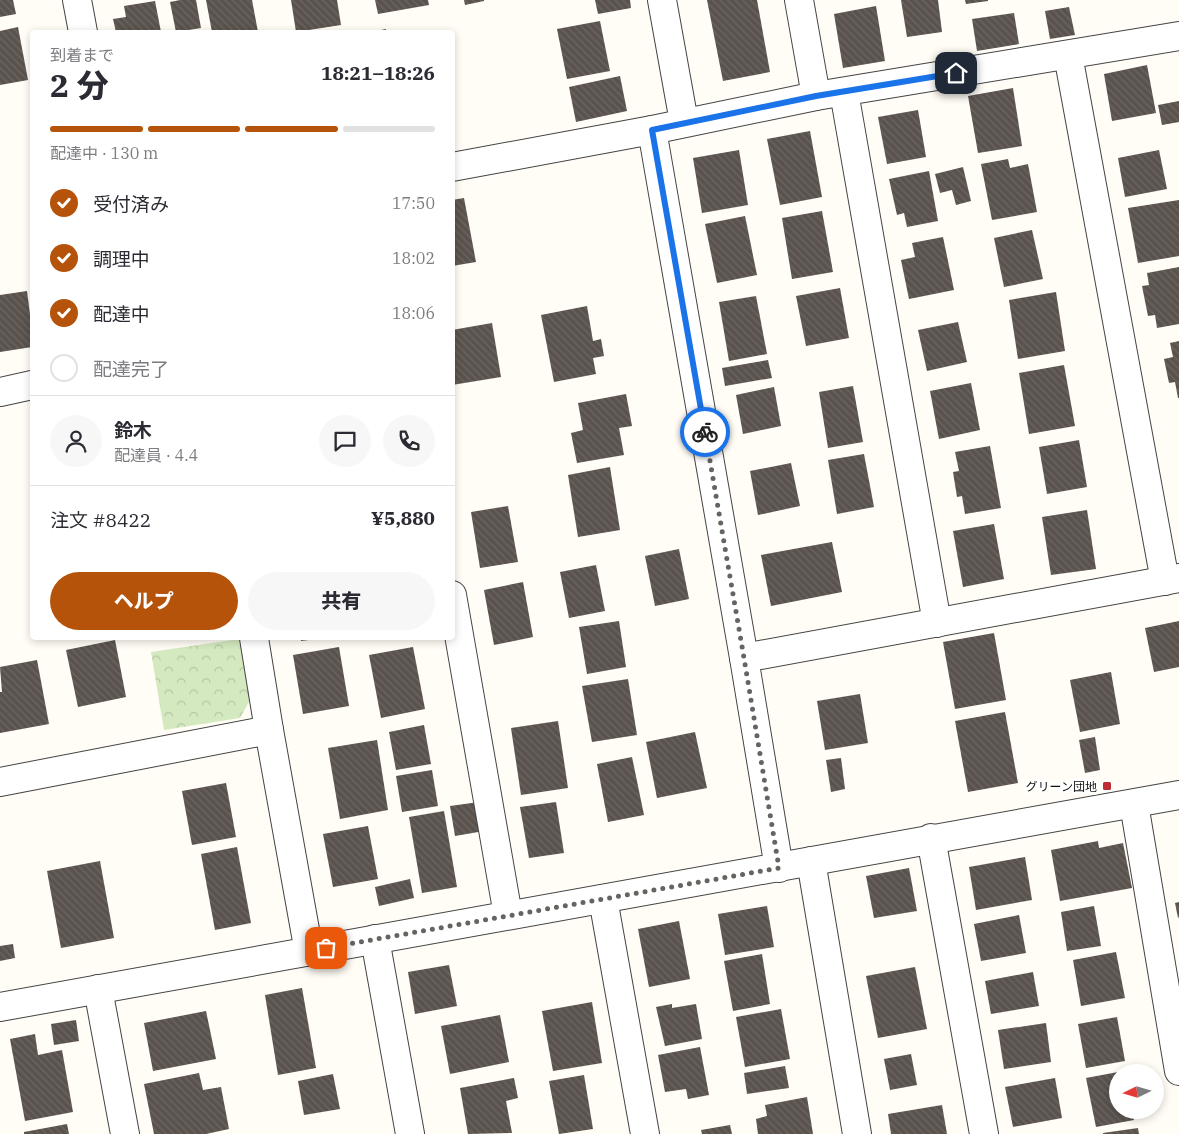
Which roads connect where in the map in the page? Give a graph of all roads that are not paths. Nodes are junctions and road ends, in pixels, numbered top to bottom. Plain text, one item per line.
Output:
1 (662, 0) edge
2 (800, 0) edge
3 (83, 1) edge
4 (83, 30) edge
5 (1179, 36) edge
6 (1068, 55) junction
7 (844, 92) junction
8 (816, 96) junction
9 (684, 122) junction
10 (652, 130) junction
11 (455, 166) edge
12 (30, 385) edge
13 (0, 392) edge
14 (1172, 579) edge
15 (455, 612) edge
16 (937, 623) junction
17 (254, 640) edge
18 (744, 658) junction
19 (269, 730) junction
20 (0, 782) edge
21 (1179, 795) edge
22 (1134, 804) junction
23 (931, 838) junction
24 (811, 861) junction
25 (779, 868) junction
26 (603, 899) junction
27 (508, 915) junction
28 (375, 939) junction
29 (309, 952) junction
30 (98, 989) junction
31 (0, 1007) edge
32 (1179, 1071) edge
33 (125, 1134) edge
34 (410, 1134) edge
35 (645, 1134) edge
36 (858, 1134) edge
37 (984, 1134) edge

1 - 9 street
2 - 8 street
3 - 4 street
5 - 6 street
6 - 7 street
6 - 14 street
7 - 8 street
7 - 16 street
8 - 9 street
9 - 10 street
10 - 11 street
10 - 18 street
12 - 13 street
14 - 16 street
15 - 27 street
16 - 18 street
17 - 19 street
18 - 25 street
19 - 20 street
19 - 29 street
21 - 22 street
22 - 23 street
22 - 32 street
23 - 24 street
23 - 37 street
24 - 25 street
24 - 36 street
25 - 26 street
26 - 27 street
26 - 35 street
27 - 28 street
28 - 29 street
28 - 34 street
29 - 30 street
30 - 31 street
30 - 33 street

